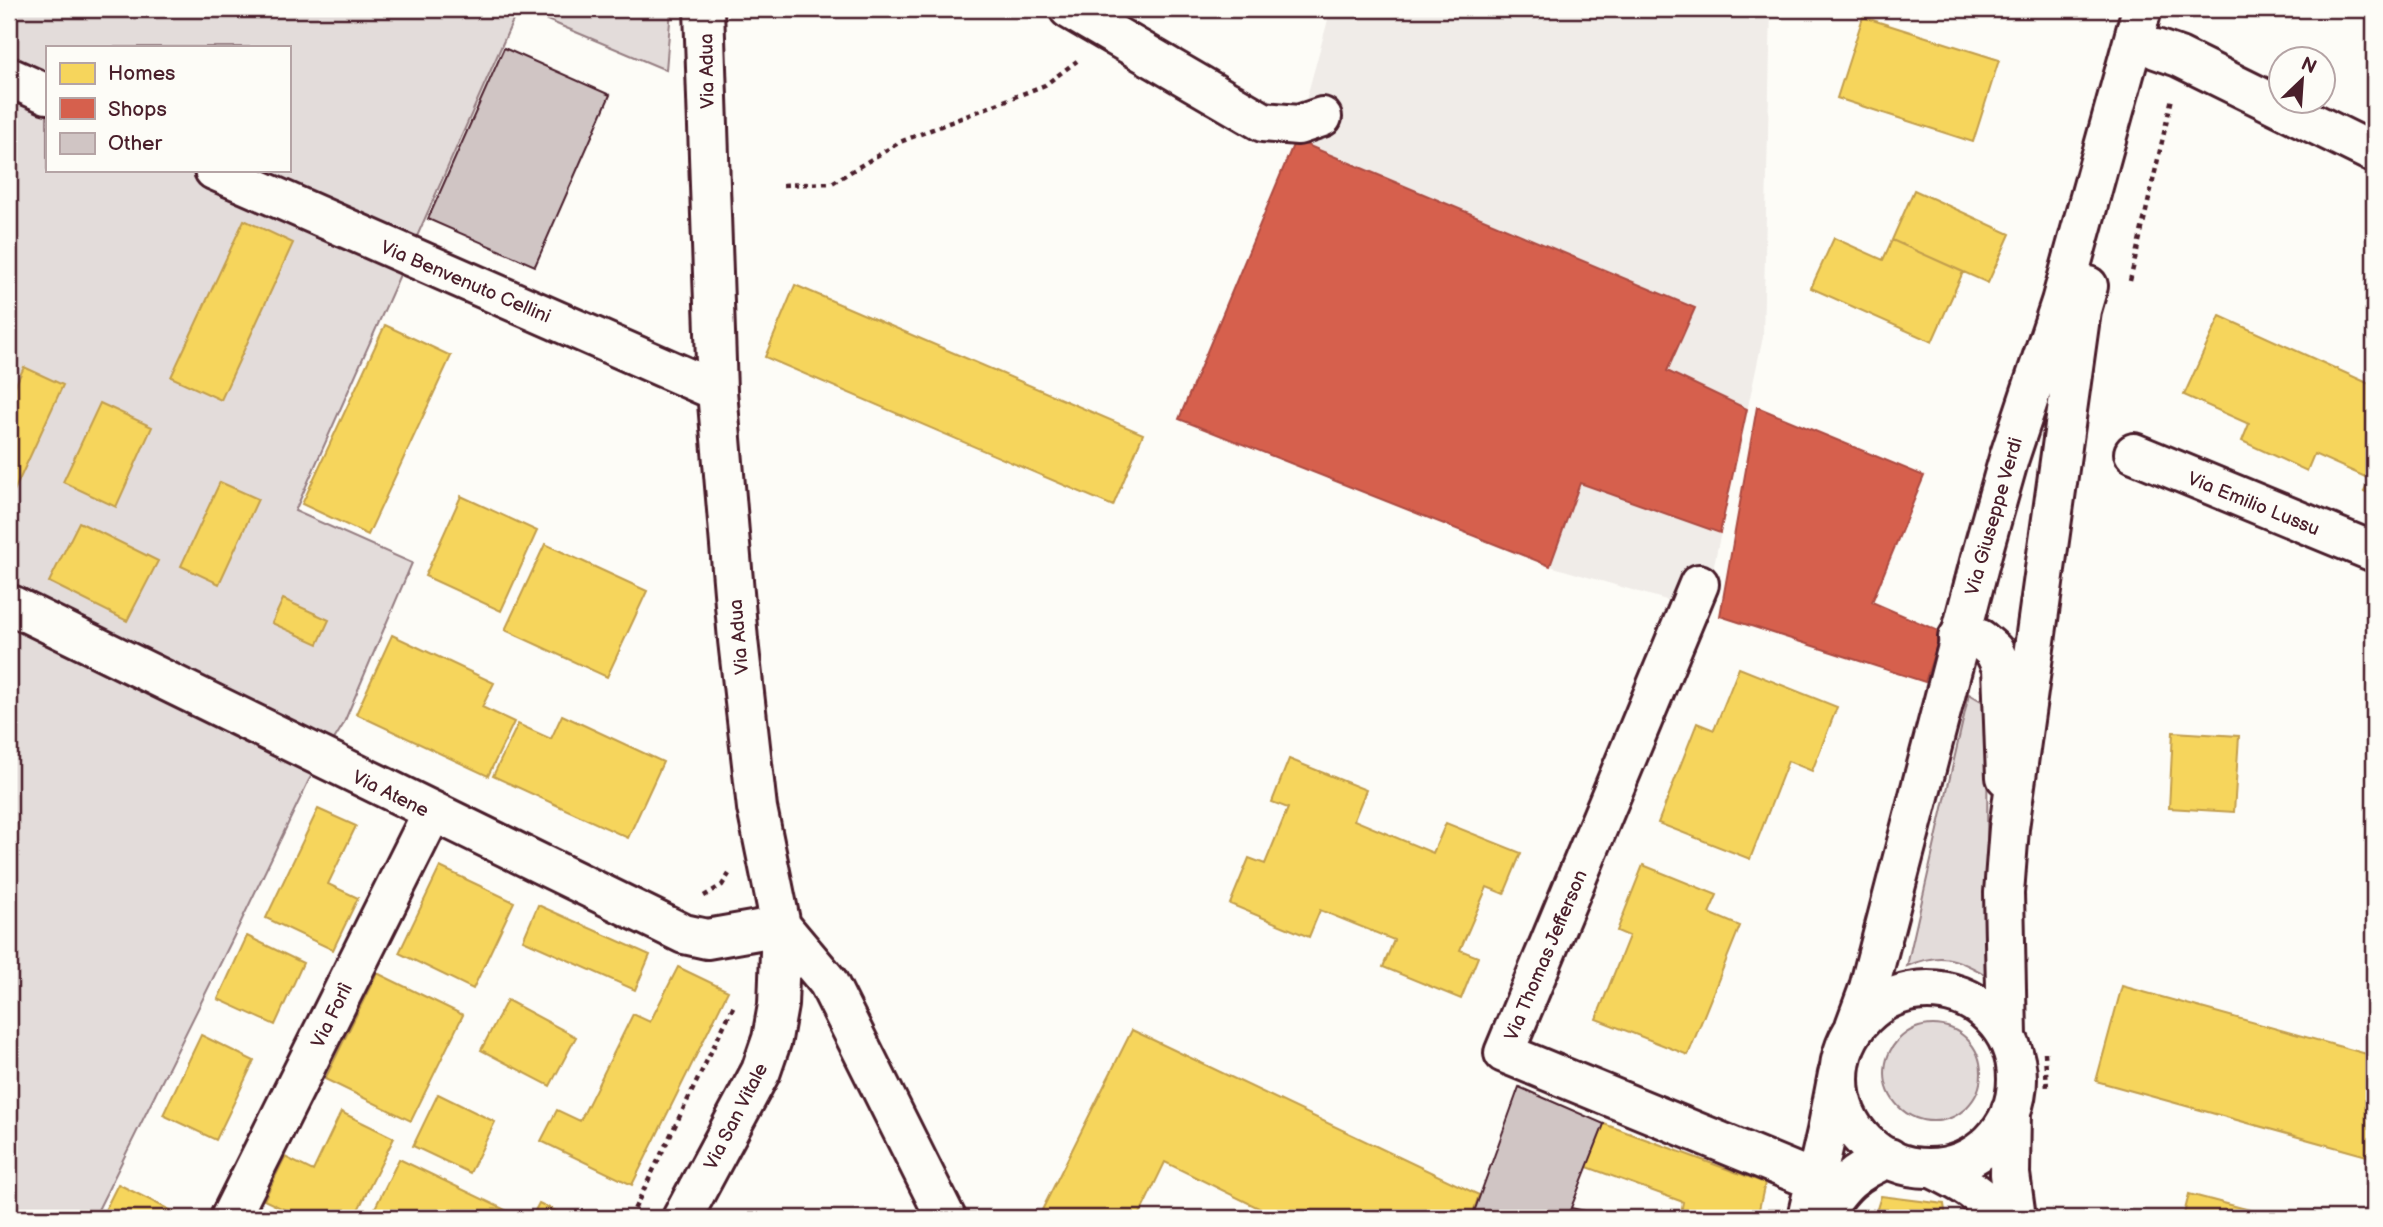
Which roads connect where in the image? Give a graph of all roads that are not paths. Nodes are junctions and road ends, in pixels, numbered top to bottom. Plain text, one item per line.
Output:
1 (704, 9) edge
2 (1069, 9) edge
3 (2142, 9) edge
4 (2165, 9) edge
5 (2167, 53) junction
6 (9, 77) edge
7 (46, 94) edge
8 (1322, 117) dead end
9 (2374, 153) edge
10 (219, 172) edge
11 (717, 391) junction
12 (2134, 453) dead end
13 (2374, 552) edge
14 (1699, 584) dead end
15 (11, 605) dead end
16 (1958, 638) junction
17 (432, 813) junction
18 (2009, 828) junction
19 (781, 926) junction
20 (1856, 1026) junction
21 (2007, 1037) junction
22 (1838, 1074) junction
23 (2011, 1110) junction
24 (1889, 1158) junction
25 (1934, 1169) junction
26 (1816, 1181) junction
27 (230, 1218) edge
28 (682, 1218) edge
29 (946, 1218) edge
30 (1807, 1218) edge
31 (1820, 1218) edge
32 (2000, 1218) edge
33 (2016, 1218) edge

1 - 11 street, Via Adua
2 - 8 street
3 - 16 street, Via Giuseppe Verdi
4 - 5 street
5 - 9 street
5 - 18 street
6 - 7 street
10 - 11 street, Via Benvenuto Cellini
11 - 19 street, Via Adua
12 - 13 street, Via Emilio Lussu
14 - 26 street, Via Thomas Jefferson
15 - 17 street, Via Atene
16 - 18 street
16 - 20 street, Via Giuseppe Verdi
17 - 19 street, Via Atene
17 - 27 street, Via Forlì
18 - 21 street
19 - 28 street, Via San Vitale
19 - 29 street, Via Adua
20 - 21 street
20 - 22 street
21 - 23 street
22 - 24 street
22 - 26 street
23 - 25 street
23 - 33 street
24 - 25 street
24 - 31 street
25 - 32 street
26 - 30 street

